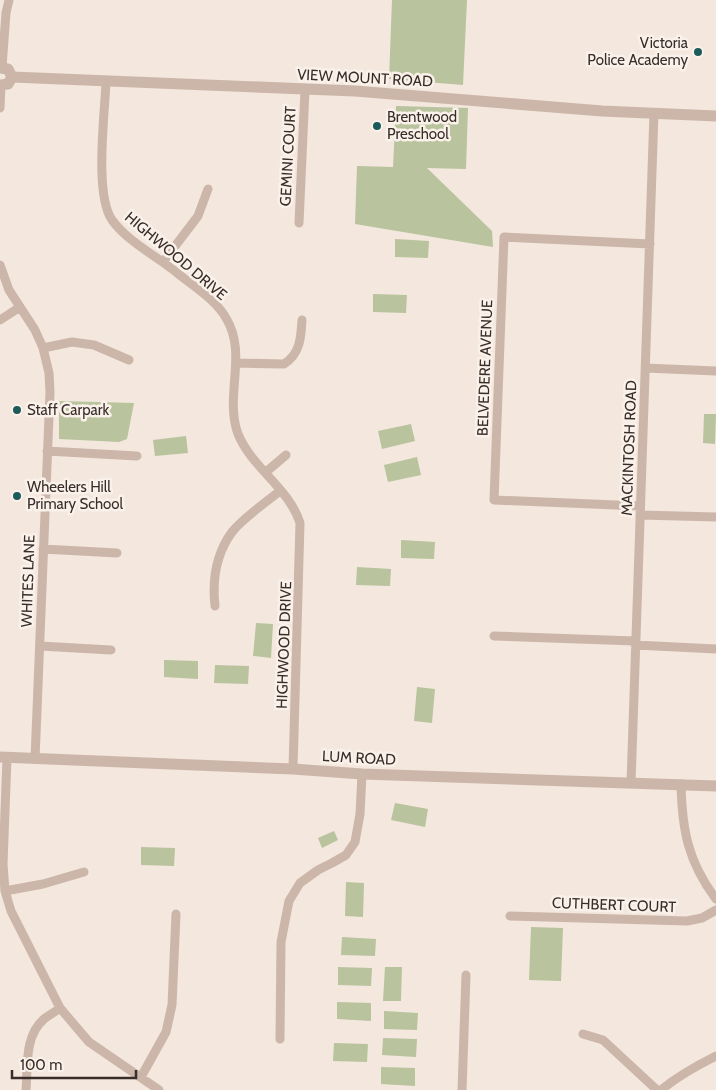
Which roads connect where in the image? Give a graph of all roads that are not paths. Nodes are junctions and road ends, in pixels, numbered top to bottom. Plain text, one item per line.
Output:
1 (9, 0) edge
2 (1, 68) edge
3 (12, 77) junction
4 (106, 81) junction
5 (1, 85) edge
6 (305, 90) junction
7 (0, 108) edge
8 (654, 114) junction
9 (716, 116) edge
10 (208, 189) dead end
11 (299, 223) dead end
12 (650, 244) junction
13 (164, 262) junction
14 (0, 265) edge
15 (20, 306) junction
16 (0, 320) edge
17 (302, 320) dead end
18 (43, 348) junction
19 (129, 360) dead end
20 (236, 363) junction
21 (645, 368) junction
22 (716, 371) edge
23 (47, 451) junction
24 (286, 455) dead end
25 (137, 456) dead end
26 (266, 472) junction
27 (280, 491) junction
28 (640, 510) junction
29 (716, 517) edge
30 (43, 549) junction
31 (117, 553) dead end
32 (214, 606) dead end
33 (494, 636) dead end
34 (635, 643) junction
35 (40, 646) junction
36 (716, 649) edge
37 (111, 650) dead end
38 (3, 758) edge
39 (35, 759) junction
40 (293, 769) junction
41 (362, 774) junction
42 (631, 783) junction
43 (681, 784) junction
44 (716, 786) edge
45 (84, 872) dead end
46 (5, 891) junction
47 (716, 899) edge
48 (716, 910) edge
49 (176, 914) dead end
50 (510, 916) dead end
51 (466, 975) dead end
52 (60, 1008) junction
53 (583, 1034) dead end
54 (280, 1039) dead end
55 (716, 1056) edge
56 (141, 1077) junction
57 (26, 1090) edge
58 (160, 1090) edge
59 (462, 1090) edge
60 (657, 1090) edge
61 (661, 1090) edge

1 - 2 street
2 - 3 street
3 - 4 street, VIEW MOUNT ROAD
3 - 5 street
4 - 6 street, VIEW MOUNT ROAD
4 - 13 street, HIGHWOOD DRIVE
5 - 7 street
6 - 8 street, VIEW MOUNT ROAD
6 - 11 street, GEMINI COURT
8 - 9 street, VIEW MOUNT ROAD
8 - 12 street, MACKINTOSH ROAD
10 - 13 street
12 - 21 street, MACKINTOSH ROAD
12 - 28 street, BELVEDERE AVENUE
13 - 20 street, HIGHWOOD DRIVE
14 - 15 street, WHITES LANE
15 - 16 street
15 - 18 street, WHITES LANE
17 - 20 street
18 - 19 street
18 - 23 street, WHITES LANE
20 - 26 street, HIGHWOOD DRIVE
21 - 22 street
21 - 28 street, MACKINTOSH ROAD
23 - 25 street
23 - 30 street, WHITES LANE
24 - 26 street
26 - 27 street, HIGHWOOD DRIVE
27 - 32 street
27 - 40 street, HIGHWOOD DRIVE
28 - 29 street
28 - 34 street, MACKINTOSH ROAD
30 - 31 street
30 - 35 street, WHITES LANE
33 - 34 street
34 - 36 street
34 - 42 street, MACKINTOSH ROAD
35 - 37 street
35 - 39 street, WHITES LANE
38 - 39 street, LUM ROAD
38 - 46 street
39 - 40 street, LUM ROAD
40 - 41 street, LUM ROAD
41 - 42 street, LUM ROAD
41 - 54 street
42 - 43 street, LUM ROAD
43 - 44 street, LUM ROAD
43 - 47 street
45 - 46 street
46 - 52 street
48 - 50 street, CUTHBERT COURT
49 - 56 street
51 - 59 street
52 - 56 street
52 - 57 street
53 - 60 street
55 - 61 street
56 - 58 street

